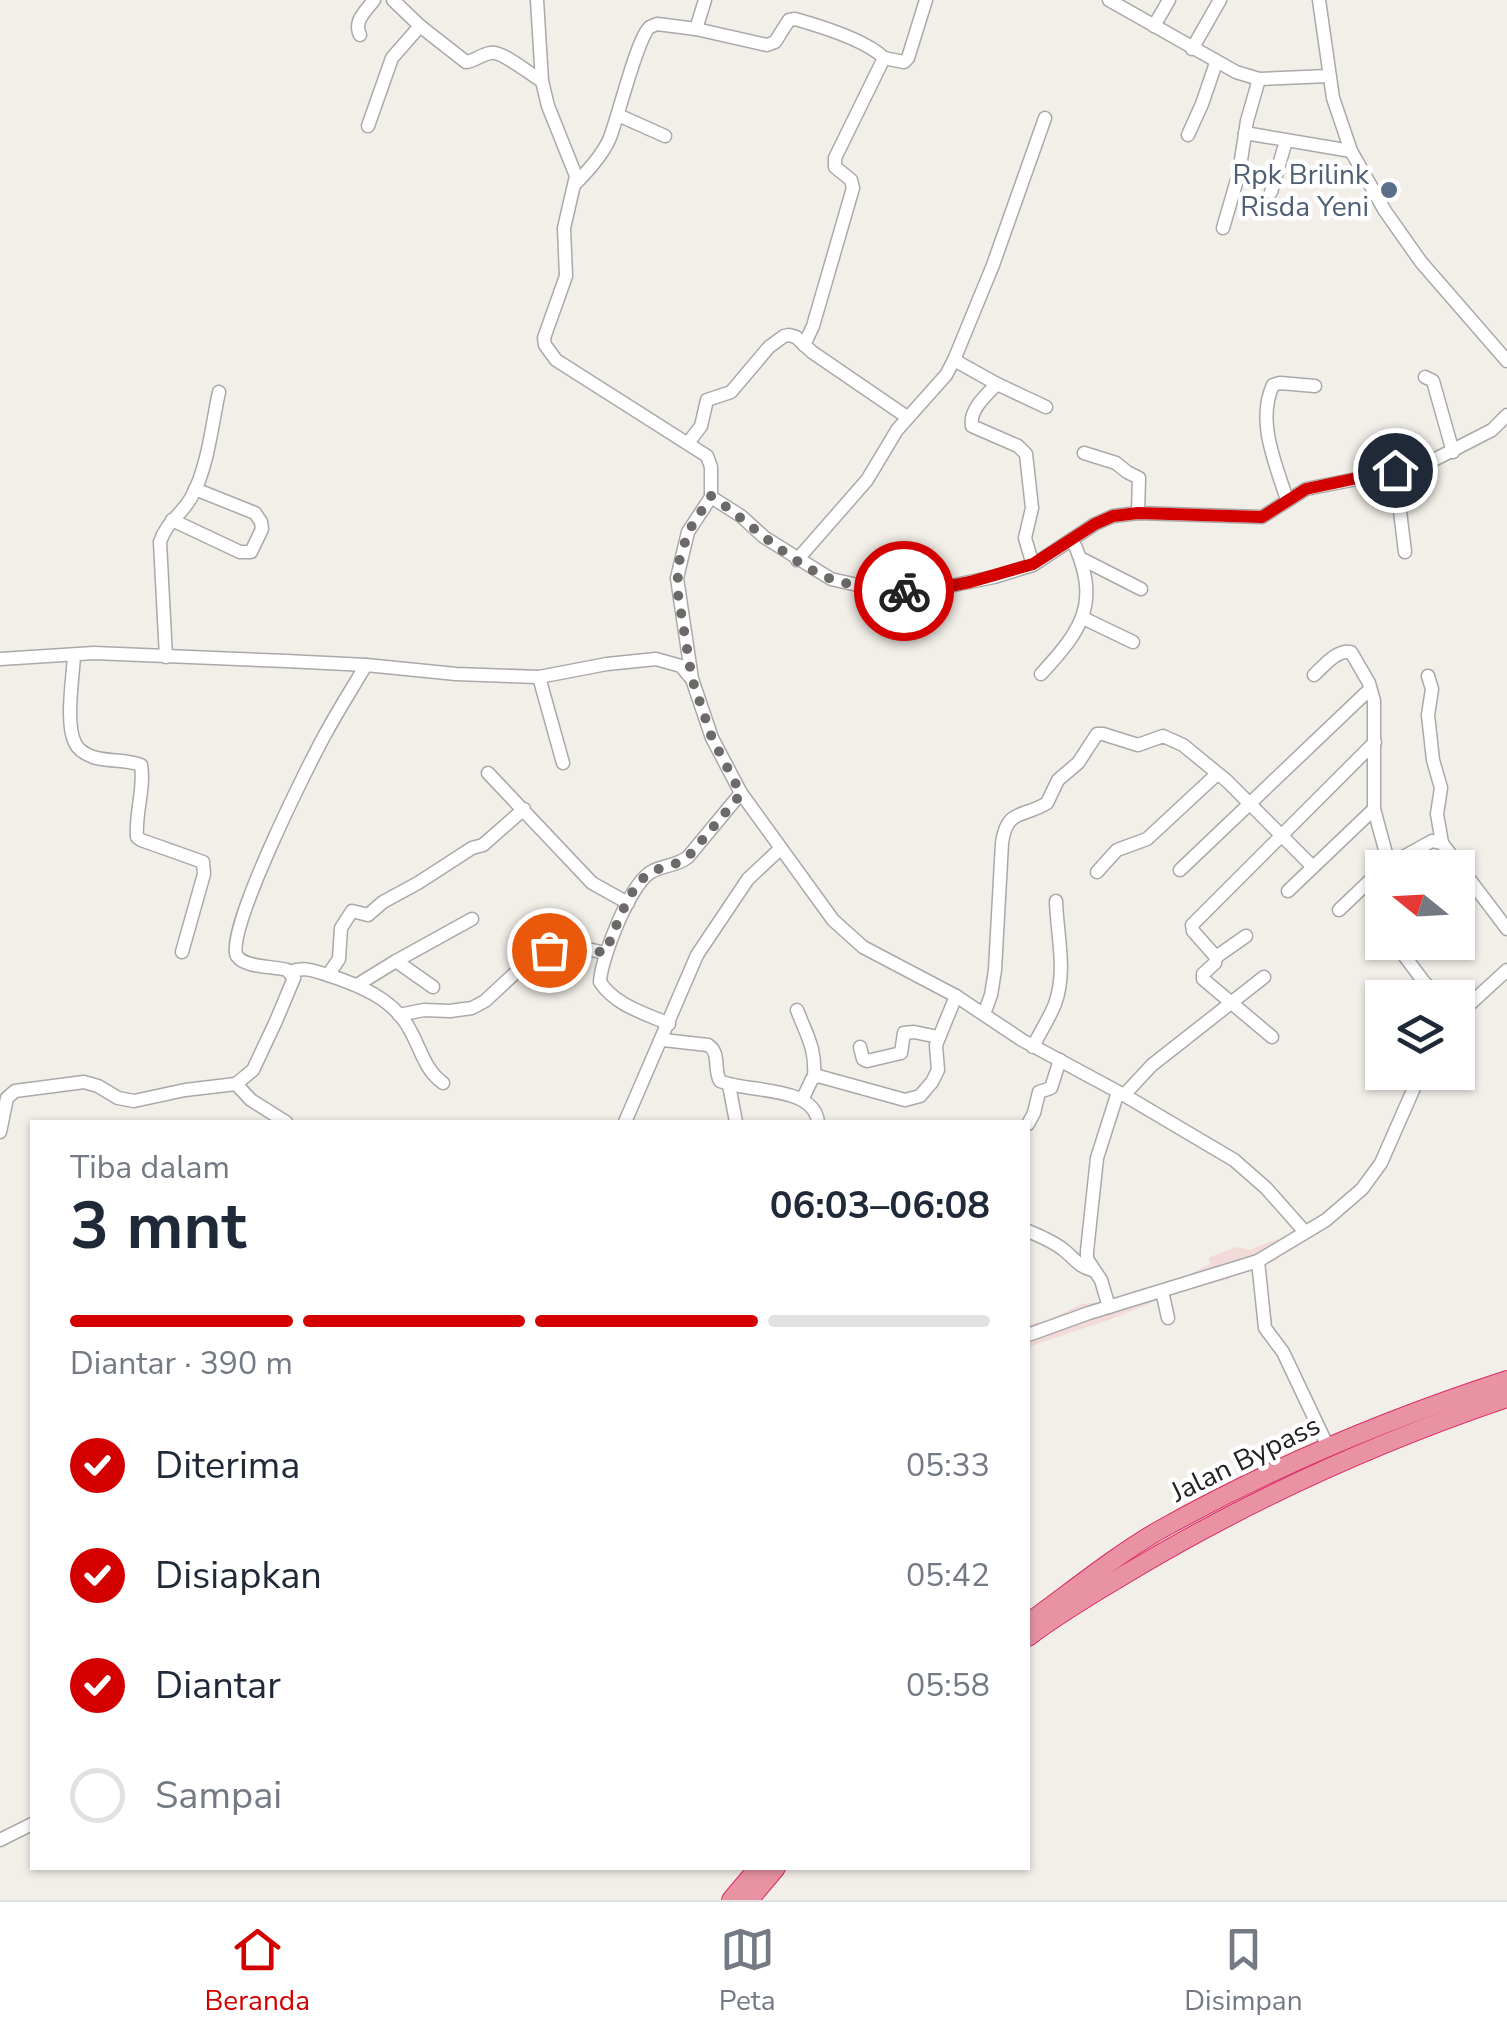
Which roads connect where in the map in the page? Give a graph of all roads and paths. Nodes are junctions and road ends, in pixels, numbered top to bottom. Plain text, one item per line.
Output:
1 (374, 0) edge
2 (393, 0) edge
3 (537, 0) edge
4 (705, 0) edge
5 (926, 0) edge
6 (1109, 0) edge
7 (1169, 0) edge
8 (1220, 0) edge
9 (1319, 0) edge
10 (420, 26) junction
11 (1154, 26) junction
12 (696, 30) junction
13 (360, 35) dead end
14 (1192, 49) junction
15 (884, 58) junction
16 (1216, 63) junction
17 (1328, 76) junction
18 (1259, 79) junction
19 (542, 80) junction
20 (618, 115) junction
21 (1045, 118) dead end
22 (368, 126) dead end
23 (1245, 134) junction
24 (1188, 135) dead end
25 (665, 136) dead end
26 (1286, 140) junction
27 (1351, 150) junction
28 (575, 184) junction
29 (1270, 192) dead end
30 (1224, 228) dead end
31 (804, 344) junction
32 (1505, 355) edge
33 (954, 360) junction
34 (1426, 377) dead end
35 (997, 384) junction
36 (1316, 386) dead end
37 (219, 392) dead end
38 (1046, 407) dead end
39 (1507, 415) edge
40 (907, 418) junction
41 (688, 442) junction
42 (1454, 452) junction
43 (1084, 453) dead end
44 (1395, 470) junction
45 (195, 490) junction
46 (711, 496) junction
47 (1287, 500) junction
48 (1138, 513) junction
49 (172, 520) junction
50 (1072, 539) junction
51 (1405, 552) dead end
52 (1082, 559) junction
53 (797, 560) junction
54 (1033, 564) junction
55 (1141, 590) dead end
56 (1083, 618) junction
57 (1133, 642) dead end
58 (74, 654) junction
59 (166, 657) junction
60 (0, 659) edge
61 (366, 665) junction
62 (1041, 674) dead end
63 (1314, 675) dead end
64 (1428, 676) dead end
65 (539, 677) junction
66 (692, 679) junction
67 (1370, 688) junction
68 (1374, 742) junction
69 (562, 763) dead end
70 (488, 774) dead end
71 (1216, 774) junction
72 (741, 794) junction
73 (1250, 805) junction
74 (524, 809) junction
75 (1374, 809) junction
76 (1280, 835) junction
77 (1442, 843) junction
78 (780, 849) junction
79 (1382, 850) edge
80 (1416, 850) edge
81 (1313, 867) junction
82 (1180, 870) dead end
83 (1097, 872) dead end
84 (1365, 886) edge
85 (1288, 891) dead end
86 (1056, 902) dead end
87 (628, 903) junction
88 (1339, 910) dead end
89 (472, 919) dead end
90 (1507, 930) edge
91 (1246, 936) dead end
92 (182, 952) dead end
93 (605, 953) junction
94 (1216, 958) junction
95 (396, 961) junction
96 (1507, 970) edge
97 (290, 972) junction
98 (328, 975) junction
99 (1264, 977) dead end
100 (358, 985) junction
101 (433, 987) dead end
102 (956, 996) junction
103 (1475, 997) edge
104 (1230, 1004) junction
105 (797, 1010) dead end
106 (984, 1014) junction
107 (399, 1015) junction
108 (668, 1024) junction
109 (938, 1037) junction
110 (1272, 1037) dead end
111 (663, 1040) junction
112 (1033, 1046) junction
113 (860, 1047) dead end
114 (1060, 1060) junction
115 (814, 1076) junction
116 (442, 1083) dead end
117 (236, 1084) junction
118 (729, 1085) junction
119 (1413, 1090) edge
120 (1122, 1093) junction
121 (803, 1098) junction
122 (283, 1120) edge
123 (627, 1120) edge
124 (736, 1120) edge
125 (818, 1120) edge
126 (1030, 1120) edge
127 (0, 1132) edge
128 (1305, 1232) junction
129 (1030, 1233) edge
130 (1258, 1261) junction
131 (1092, 1270) junction
132 (1162, 1292) junction
133 (1109, 1307) junction
134 (1168, 1318) dead end
135 (1030, 1334) edge
136 (1507, 1380) edge
137 (1507, 1398) edge
138 (1462, 1404) junction
139 (1328, 1447) junction
140 (1030, 1621) edge
141 (1030, 1636) edge
142 (30, 1825) edge
143 (0, 1840) edge
144 (756, 1870) edge
145 (774, 1870) edge
146 (732, 1900) edge
147 (749, 1900) edge

1 - 13 street
2 - 10 street
3 - 19 street
4 - 12 street
5 - 15 street
6 - 11 street
7 - 11 street
8 - 14 street
9 - 17 street
10 - 19 street
10 - 22 street
11 - 14 street
12 - 15 street
12 - 20 street
14 - 16 street
15 - 31 street
16 - 18 street
16 - 24 street
17 - 18 street
17 - 27 street
18 - 23 street
19 - 28 street
20 - 25 street
20 - 28 street
21 - 33 street
23 - 26 street
23 - 30 street
26 - 27 street
26 - 29 street
27 - 32 street
28 - 41 street
31 - 40 street
31 - 41 street
33 - 35 street
33 - 40 street
34 - 42 street
35 - 38 street
35 - 54 street
36 - 47 street
37 - 45 street
39 - 42 street
40 - 53 street
41 - 46 street
42 - 44 street
43 - 48 street
44 - 47 street
44 - 51 street
45 - 49 street
45 - 49 street
46 - 53 street
46 - 66 street
47 - 48 street
48 - 50 street
49 - 59 street
50 - 52 street
50 - 54 street
52 - 55 street
52 - 56 street
53 - 54 street
56 - 57 street
56 - 62 street
58 - 59 street
58 - 60 street
58 - 92 street
59 - 61 street
61 - 65 street
61 - 97 street
63 - 67 street
64 - 77 street
65 - 66 street
65 - 69 street
66 - 72 street
67 - 68 street
67 - 73 street
68 - 75 street
68 - 76 street
70 - 74 street
71 - 73 street
71 - 83 street
71 - 106 street
72 - 78 street
72 - 87 street
73 - 76 street
73 - 82 street
74 - 87 street
74 - 98 street
75 - 79 street
75 - 81 street
76 - 81 street
76 - 94 street
77 - 80 street
77 - 90 street
78 - 102 street
78 - 108 street
81 - 85 street
84 - 88 street
86 - 112 street
87 - 93 street
89 - 95 street
91 - 94 street
93 - 107 street
93 - 108 street
94 - 104 street
95 - 100 street
95 - 101 street
96 - 103 street
97 - 98 street
97 - 117 street
98 - 100 street
99 - 104 street
100 - 107 street
102 - 106 street
102 - 109 street
104 - 110 street
104 - 120 street
105 - 115 street
106 - 112 street
107 - 116 street
108 - 111 street
109 - 113 street
109 - 115 street
111 - 118 street
111 - 123 street
112 - 114 street
114 - 120 street
114 - 126 street
115 - 121 street
117 - 122 street
117 - 127 street
118 - 121 street
118 - 124 street
119 - 128 street
120 - 128 street
120 - 131 street
121 - 125 street
128 - 130 street
129 - 131 street
130 - 132 street
130 - 139 street
131 - 133 street
132 - 133 street
132 - 134 street
133 - 135 street
136 - 138 highway, Jalan Bypass
137 - 138 highway, Jalan Bypass
138 - 139 highway, Jalan Bypass
138 - 141 highway, Jalan Bypass
139 - 140 highway, Jalan Bypass
142 - 143 street
144 - 146 highway
145 - 147 highway

